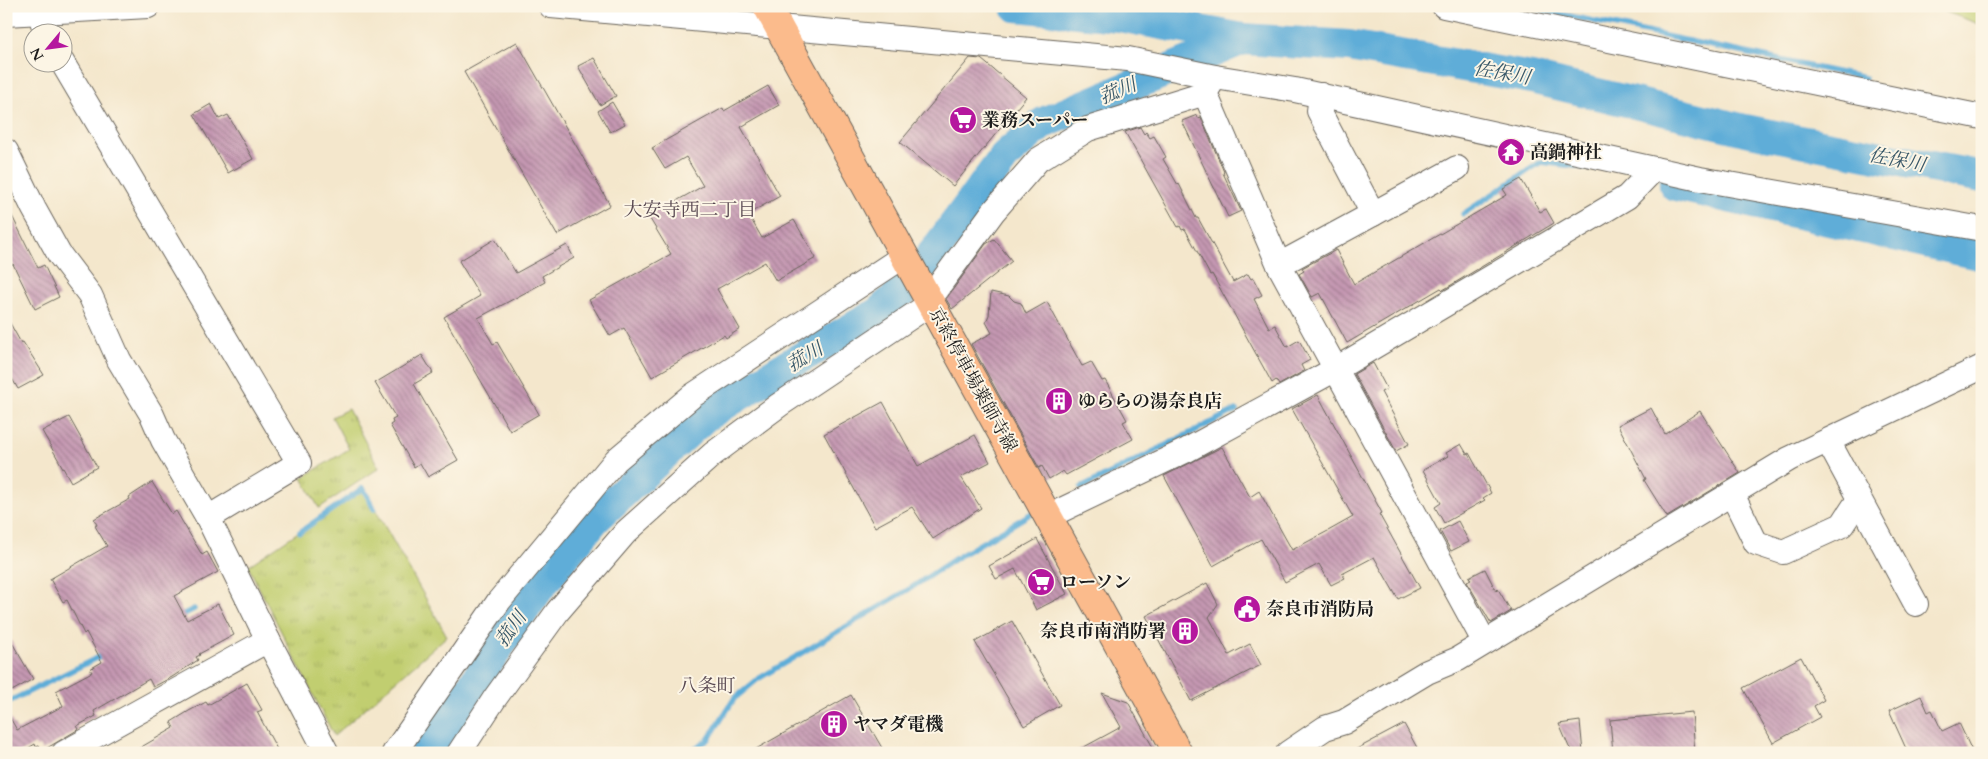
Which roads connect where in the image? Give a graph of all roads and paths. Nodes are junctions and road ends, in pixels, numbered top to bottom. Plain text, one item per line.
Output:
1 (148, 6) edge
2 (551, 6) edge
3 (1444, 6) edge
4 (6, 14) edge
5 (773, 16) edge
6 (42, 22) edge
7 (68, 72) edge
8 (1210, 85) junction
9 (1321, 95) junction
10 (1982, 117) edge
11 (6, 151) edge
12 (1457, 168) dead end
13 (1654, 169) junction
14 (1373, 214) junction
15 (1982, 229) edge
16 (905, 258) junction
17 (1279, 264) junction
18 (926, 295) junction
19 (1982, 367) edge
20 (1336, 369) junction
21 (1828, 441) junction
22 (1732, 494) junction
23 (1859, 499) junction
24 (1049, 516) junction
25 (208, 518) junction
26 (1916, 604) dead end
27 (268, 640) junction
28 (1484, 641) junction
29 (102, 744) edge
30 (320, 750) edge
31 (64, 753) edge
32 (394, 753) edge
33 (459, 753) edge
34 (1178, 753) edge
35 (1288, 753) edge

1 - 6 street
2 - 5 street
3 - 10 street
4 - 6 street
5 - 8 street
5 - 16 main road, 京終停車場薬師寺線
7 - 25 street
8 - 9 street
8 - 17 street
8 - 18 street
9 - 13 street
9 - 14 street
11 - 25 street
12 - 14 street
13 - 15 street
13 - 20 street
14 - 17 street
16 - 18 main road, 京終停車場薬師寺線
16 - 32 street
17 - 20 street
18 - 24 main road, 京終停車場薬師寺線
18 - 33 street
19 - 21 street
20 - 24 street
20 - 28 street
21 - 22 street
21 - 23 street
22 - 23 street
22 - 28 street
23 - 26 street
24 - 34 main road, 京終停車場薬師寺線
25 - 27 street
27 - 29 street
27 - 30 street
28 - 35 street
29 - 31 street

